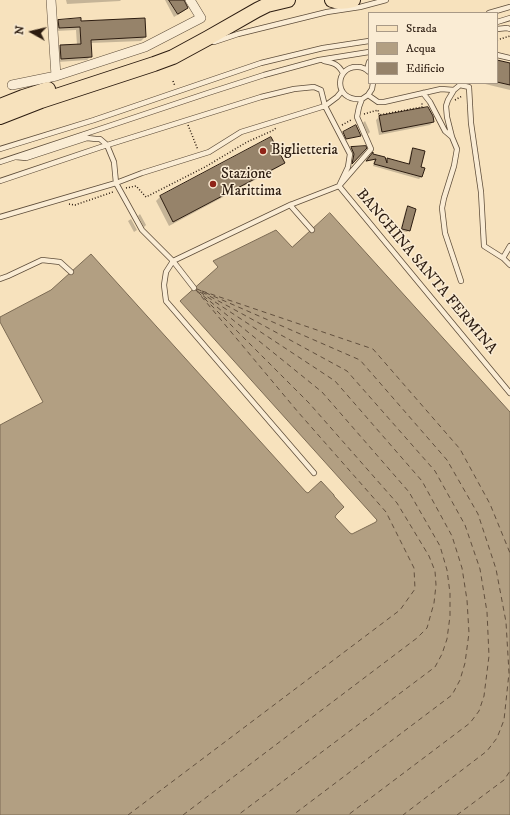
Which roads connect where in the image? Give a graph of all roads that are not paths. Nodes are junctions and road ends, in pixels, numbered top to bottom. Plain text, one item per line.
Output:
1 (51, 0) edge
2 (190, 0) edge
3 (264, 0) edge
4 (288, 0) edge
5 (331, 0) edge
6 (354, 0) edge
7 (386, 0) edge
8 (510, 7) edge
9 (492, 12) edge
10 (510, 18) edge
11 (498, 22) edge
12 (498, 29) edge
13 (510, 29) edge
14 (368, 41) edge
15 (368, 52) edge
16 (498, 55) edge
17 (173, 57) junction
18 (510, 58) edge
19 (319, 60) junction
20 (368, 71) edge
21 (343, 73) junction
22 (56, 76) junction
23 (373, 84) edge
24 (461, 84) edge
25 (12, 85) dead end
26 (454, 90) junction
27 (342, 91) junction
28 (423, 93) junction
29 (368, 95) junction
30 (362, 99) junction
31 (3, 104) edge
32 (325, 106) junction
33 (0, 117) edge
34 (452, 137) junction
35 (107, 145) junction
36 (0, 149) edge
37 (15, 157) junction
38 (0, 162) edge
39 (0, 182) edge
40 (116, 183) junction
41 (339, 186) junction
42 (290, 205) junction
43 (0, 216) edge
44 (312, 230) dead end
45 (510, 246) edge
46 (503, 258) junction
47 (173, 261) junction
48 (510, 265) edge
49 (71, 272) dead end
50 (0, 279) edge
51 (461, 281) dead end
52 (194, 288) dead end
53 (510, 393) edge
54 (314, 473) dead end

1 - 22 street
2 - 22 street
3 - 31 main road
4 - 17 main road
5 - 6 main road
7 - 17 lane
8 - 9 lane
10 - 11 lane
12 - 13 lane
14 - 36 lane
15 - 19 lane
16 - 18 lane
17 - 33 main road
19 - 21 lane
19 - 37 lane
20 - 21 lane
21 - 27 lane
22 - 25 street
23 - 29 lane
24 - 26 lane
24 - 46 lane
26 - 28 lane
26 - 34 lane
27 - 30 lane
27 - 32 lane
28 - 29 lane
28 - 34 lane
29 - 30 lane
30 - 41 lane
32 - 35 lane
32 - 40 lane
32 - 41 lane
34 - 51 lane
35 - 37 lane
35 - 39 lane
35 - 40 lane
37 - 38 lane
40 - 43 lane
40 - 47 lane
41 - 42 lane
41 - 53 lane, BANCHINA SANTA FERMINA
42 - 44 lane
42 - 47 lane
45 - 46 lane
46 - 48 lane
47 - 52 lane
47 - 54 lane
49 - 50 lane

